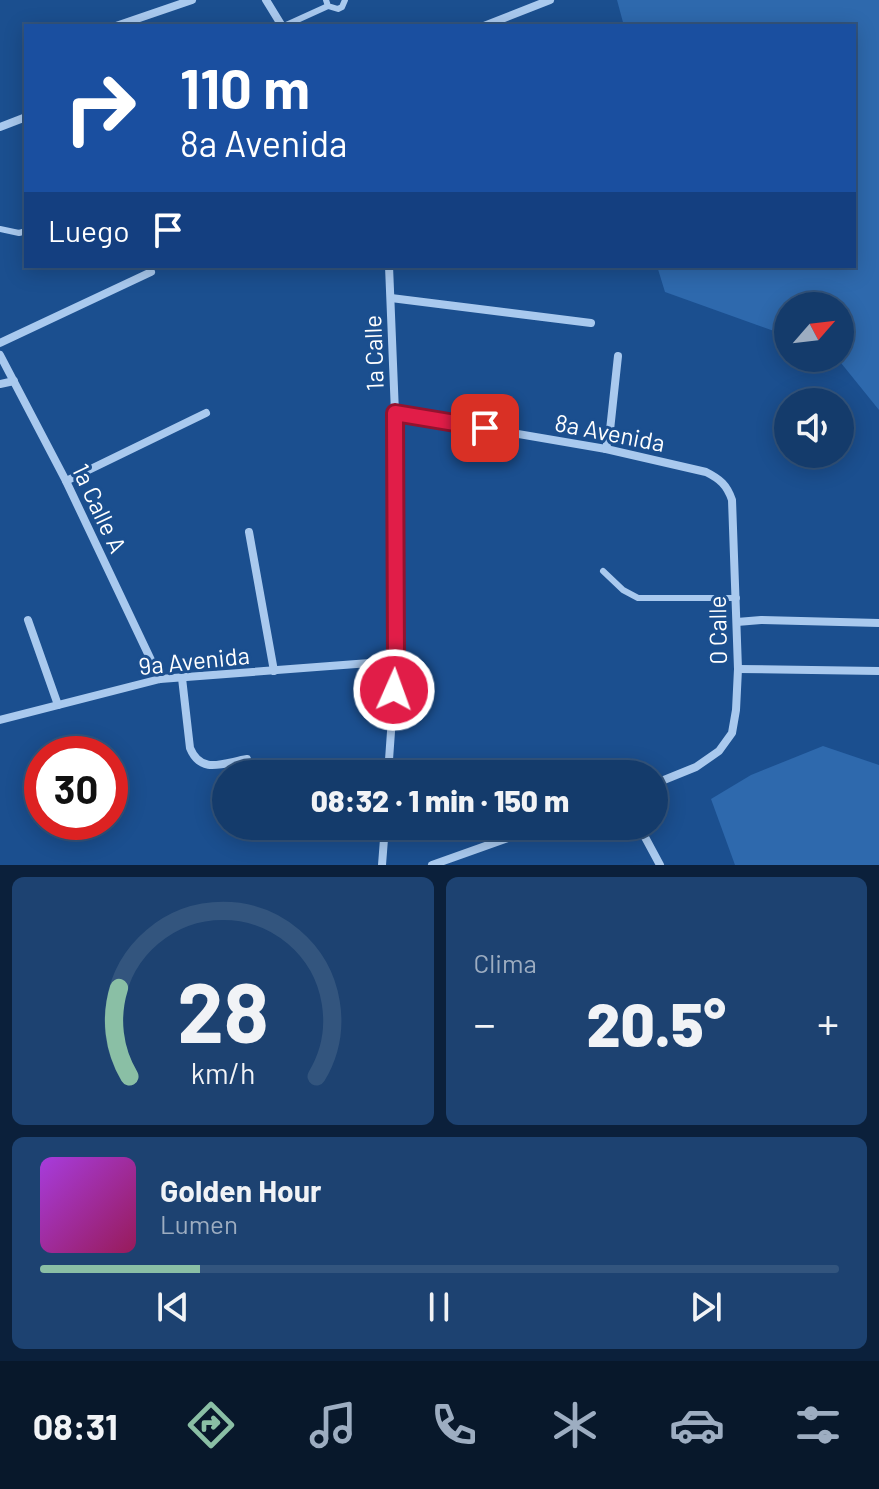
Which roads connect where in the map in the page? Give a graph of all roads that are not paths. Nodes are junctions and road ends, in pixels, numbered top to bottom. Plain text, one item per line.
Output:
1 (192, 0) edge
2 (266, 0) edge
3 (345, 0) edge
4 (550, 0) edge
5 (327, 3) edge
6 (122, 24) edge
7 (282, 24) edge
8 (287, 24) edge
9 (489, 24) edge
10 (24, 118) edge
11 (0, 127) edge
12 (0, 229) edge
13 (24, 232) edge
14 (389, 268) edge
15 (151, 272) dead end
16 (391, 298) junction
17 (591, 323) dead end
18 (0, 343) edge
19 (0, 355) edge
20 (618, 356) dead end
21 (14, 381) junction
22 (0, 384) edge
23 (206, 413) dead end
24 (395, 413) junction
25 (606, 449) junction
26 (721, 479) joint
27 (66, 481) junction
28 (249, 532) dead end
29 (603, 571) dead end
30 (737, 598) junction
31 (28, 620) dead end
32 (737, 622) junction
33 (879, 623) edge
34 (396, 661) junction
35 (738, 669) junction
36 (274, 671) junction
37 (879, 671) edge
38 (182, 678) junction
39 (160, 679) junction
40 (58, 705) junction
41 (0, 720) edge
42 (247, 759) dead end
43 (389, 760) edge
44 (668, 778) edge
45 (384, 840) edge
46 (504, 840) edge
47 (647, 840) edge
48 (438, 864) edge
49 (382, 865) edge
50 (660, 865) edge

1 - 6 street
2 - 7 street
3 - 5 lane
4 - 9 street
5 - 8 lane
10 - 11 street
12 - 13 lane
14 - 16 street, 1a Calle
15 - 18 street
16 - 17 street
16 - 24 street, 1a Calle
19 - 21 street, 1a Calle A
20 - 25 street
21 - 22 street
21 - 27 street, 1a Calle A
23 - 27 street
24 - 25 street, 8a Avenida
24 - 34 street, 1a Calle
25 - 26 street, 8a Avenida
26 - 30 street, 0 Calle
27 - 39 street, 1a Calle A
28 - 36 street
29 - 30 lane
30 - 32 street, 0 Calle
31 - 40 street
32 - 33 street
32 - 35 street, 0 Calle
34 - 36 street, 9a Avenida
34 - 43 street, 1a Calle
35 - 37 street
35 - 44 street, 0 Calle
36 - 38 street, 9a Avenida
38 - 39 street, 9a Avenida
38 - 42 street
39 - 40 street, 9a Avenida
40 - 41 street, 9a Avenida
45 - 49 street
46 - 48 street
47 - 50 street

